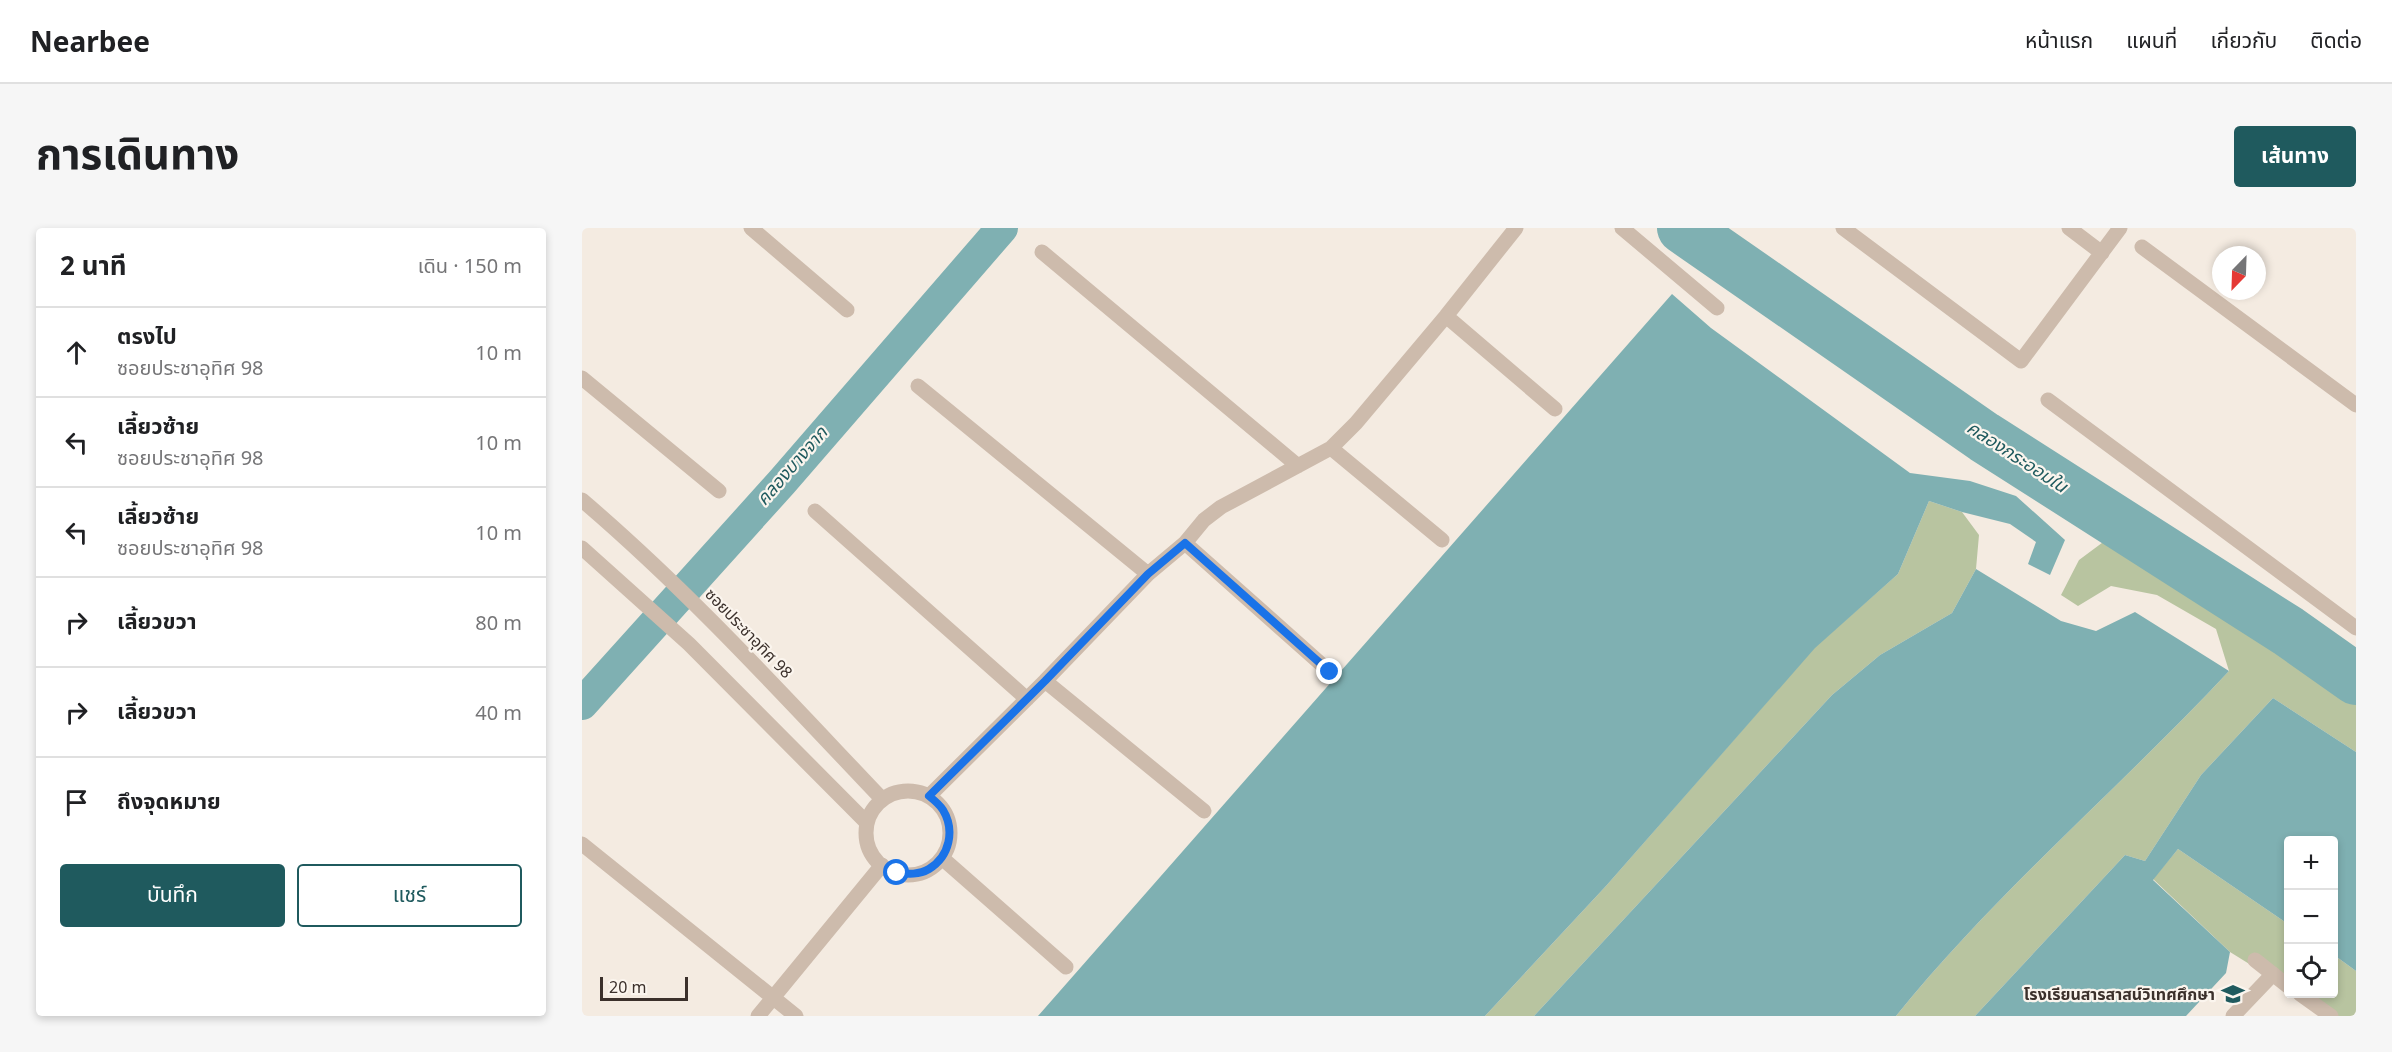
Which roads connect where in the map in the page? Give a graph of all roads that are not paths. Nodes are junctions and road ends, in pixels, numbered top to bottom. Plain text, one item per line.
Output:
1 (751, 228) edge
2 (1516, 228) edge
3 (1622, 228) edge
4 (1843, 228) edge
5 (2069, 228) edge
6 (2120, 228) edge
7 (2142, 247) dead end
8 (1042, 252) dead end
9 (2102, 253) junction
10 (1717, 308) dead end
11 (847, 310) dead end
12 (1446, 316) junction
13 (582, 378) edge
14 (918, 386) dead end
15 (2048, 400) dead end
16 (2356, 405) edge
17 (1556, 409) dead end
18 (1332, 448) junction
19 (1298, 466) junction
20 (719, 492) dead end
21 (582, 500) edge
22 (815, 511) dead end
23 (1442, 540) dead end
24 (1185, 543) junction
25 (582, 548) edge
26 (1148, 574) junction
27 (2356, 628) edge
28 (1330, 672) dead end
29 (1045, 681) junction
30 (1027, 699) junction
31 (929, 796) junction
32 (882, 800) junction
33 (1204, 811) dead end
34 (867, 823) junction
35 (582, 844) edge
36 (942, 858) junction
37 (882, 865) junction
38 (2255, 960) dead end
39 (1066, 967) dead end
40 (2273, 974) junction
41 (2284, 982) edge
42 (773, 997) junction
43 (2307, 998) edge
44 (758, 1016) edge
45 (796, 1016) edge
46 (2234, 1016) edge
47 (2331, 1016) edge

1 - 11 street
2 - 12 street
3 - 10 street
4 - 9 street
5 - 9 street
6 - 9 street
7 - 16 street
8 - 19 street
12 - 17 street
12 - 18 street
13 - 20 street
14 - 26 street
15 - 27 street
18 - 19 street
18 - 23 street
19 - 24 street
21 - 32 street, ซอยประชาอุทิศ 98
22 - 30 street
24 - 26 street
24 - 28 street
25 - 34 street
26 - 29 street
29 - 30 street
29 - 33 street
30 - 31 street
31 - 32 street
31 - 36 street
32 - 34 street
34 - 37 street
35 - 42 street
36 - 37 street
36 - 39 street
37 - 42 street
38 - 40 street
40 - 41 street
40 - 46 street
42 - 44 street
42 - 45 street
43 - 47 street

